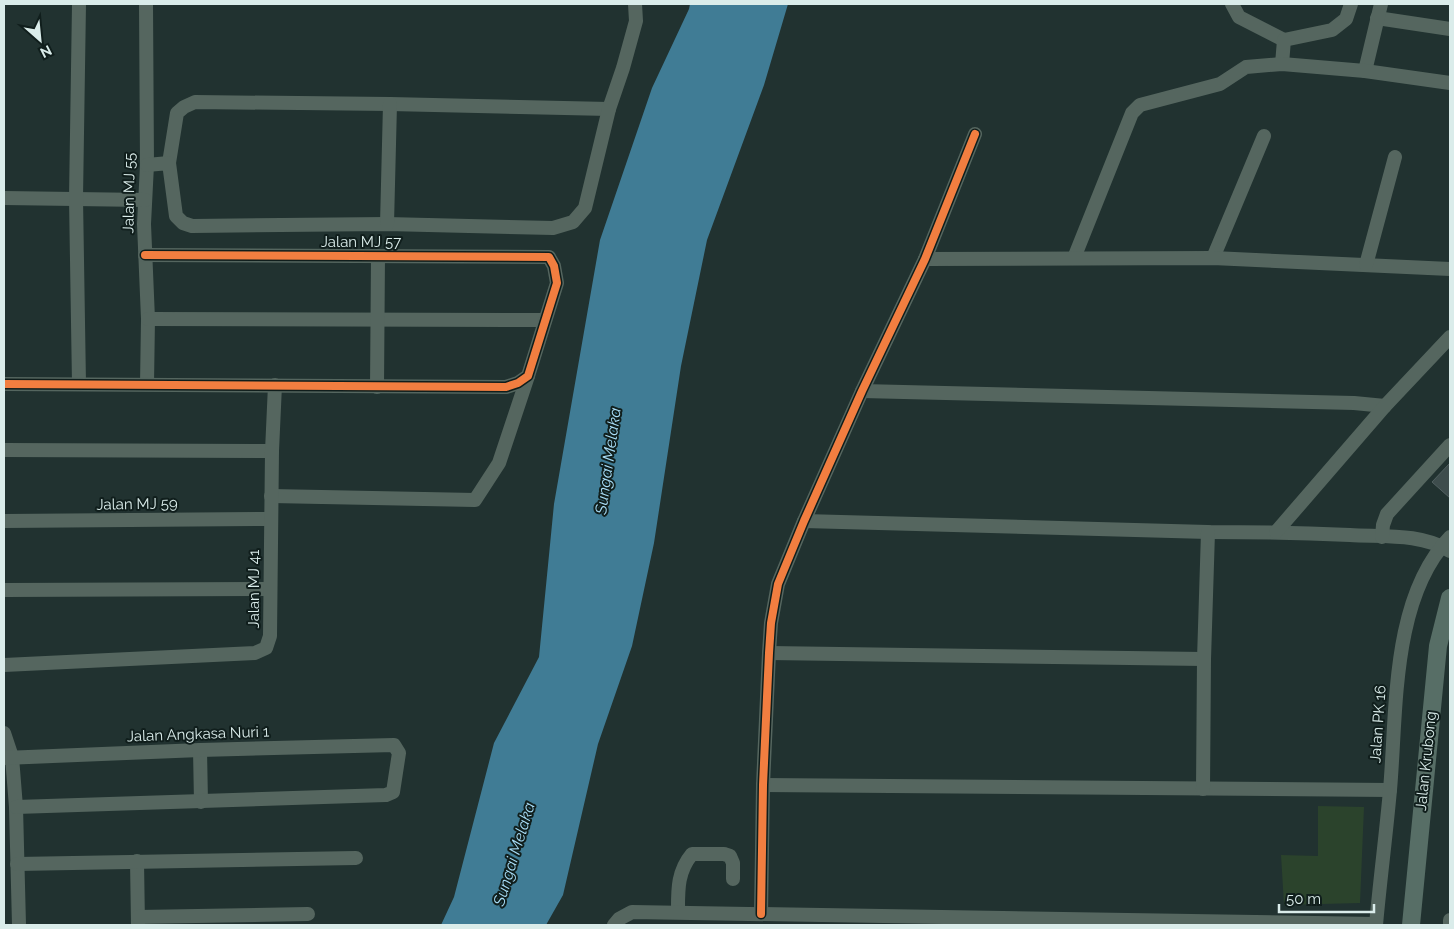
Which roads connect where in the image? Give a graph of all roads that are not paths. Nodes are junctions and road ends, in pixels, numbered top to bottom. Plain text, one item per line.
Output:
1 (79, 4) edge
2 (146, 4) edge
3 (635, 4) edge
4 (1232, 4) edge
5 (1351, 4) edge
6 (1381, 4) edge
7 (1377, 18) junction
8 (1450, 30) edge
9 (1284, 40) junction
10 (1282, 64) junction
11 (1365, 71) junction
12 (1450, 83) edge
13 (390, 104) junction
14 (608, 109) junction
15 (975, 134) dead end
16 (1264, 136) dead end
17 (1395, 157) dead end
18 (168, 163) junction
19 (147, 165) junction
20 (4, 198) edge
21 (76, 198) junction
22 (144, 200) junction
23 (387, 224) junction
24 (145, 255) junction
25 (378, 256) junction
26 (1074, 258) junction
27 (1213, 258) junction
28 (925, 260) junction
29 (1366, 265) junction
30 (1450, 269) edge
31 (148, 319) junction
32 (378, 319) junction
33 (545, 320) junction
34 (1450, 337) edge
35 (528, 376) junction
36 (4, 384) edge
37 (79, 384) junction
38 (147, 384) junction
39 (275, 385) junction
40 (377, 387) junction
41 (862, 391) junction
42 (1385, 406) junction
43 (1450, 445) edge
44 (4, 450) edge
45 (272, 451) junction
46 (271, 496) junction
47 (270, 519) junction
48 (804, 520) junction
49 (4, 521) edge
50 (1208, 532) junction
51 (1276, 532) junction
52 (1382, 537) junction
53 (1448, 545) edge
54 (4, 590) edge
55 (270, 590) junction
56 (1450, 598) edge
57 (769, 653) junction
58 (1204, 659) junction
59 (4, 665) edge
60 (4, 732) edge
61 (200, 750) junction
62 (8, 758) edge
63 (763, 784) junction
64 (1203, 789) junction
65 (1390, 790) junction
66 (201, 802) junction
67 (16, 807) junction
68 (356, 858) dead end
69 (137, 861) junction
70 (17, 864) junction
71 (733, 880) dead end
72 (11, 891) edge
73 (678, 912) junction
74 (308, 914) dead end
75 (761, 914) junction
76 (1450, 920) edge
77 (138, 921) edge
78 (1376, 924) edge
79 (19, 925) edge
80 (614, 925) edge
81 (1411, 925) edge
82 (1450, 925) edge

1 - 21 street
2 - 19 street, Jalan MJ 55
3 - 14 street
4 - 9 street
5 - 9 street
6 - 7 street
7 - 8 street
7 - 11 street
9 - 10 street
10 - 11 street
10 - 26 street
11 - 12 street
13 - 14 street
13 - 18 street
13 - 23 street
14 - 23 street
15 - 28 street
16 - 27 street
17 - 29 street
18 - 19 street
18 - 23 street
19 - 22 street, Jalan MJ 55
20 - 21 street
21 - 22 street
21 - 37 street
22 - 24 street, Jalan MJ 55
24 - 25 street, Jalan MJ 57
24 - 31 street, Jalan MJ 55
25 - 32 street
25 - 33 street, Jalan MJ 57
26 - 27 street
26 - 28 street
27 - 29 street
28 - 41 street
29 - 30 street
31 - 32 street
31 - 38 street, Jalan MJ 55
32 - 33 street
32 - 40 street
33 - 35 street
34 - 42 street
35 - 40 street
35 - 46 street
36 - 37 street
37 - 38 street
38 - 39 street
39 - 40 street
39 - 45 street, Jalan MJ 41
41 - 42 street
41 - 48 street
42 - 51 street
43 - 52 street
44 - 45 street
45 - 46 street, Jalan MJ 41
46 - 47 street, Jalan MJ 41
47 - 49 street, Jalan MJ 59
47 - 55 street, Jalan MJ 41
48 - 50 street
48 - 57 street
50 - 51 street
50 - 58 street
51 - 52 street
52 - 53 street
53 - 65 street, Jalan PK 16
54 - 55 street
55 - 59 street, Jalan MJ 41
56 - 81 main road, Jalan Krubong
57 - 58 street
57 - 63 street
58 - 64 street
60 - 62 street
61 - 62 street, Jalan Angkasa Nuri 1
61 - 66 street
61 - 66 street, Jalan Angkasa Nuri 1
62 - 67 street
63 - 64 street
63 - 75 street
64 - 65 street
65 - 78 street, Jalan PK 16
66 - 67 street
67 - 70 street
68 - 69 street
69 - 70 street
69 - 77 street
70 - 72 street
71 - 73 street
72 - 79 street
73 - 75 street
73 - 80 street
74 - 77 street
75 - 78 street
76 - 82 street

